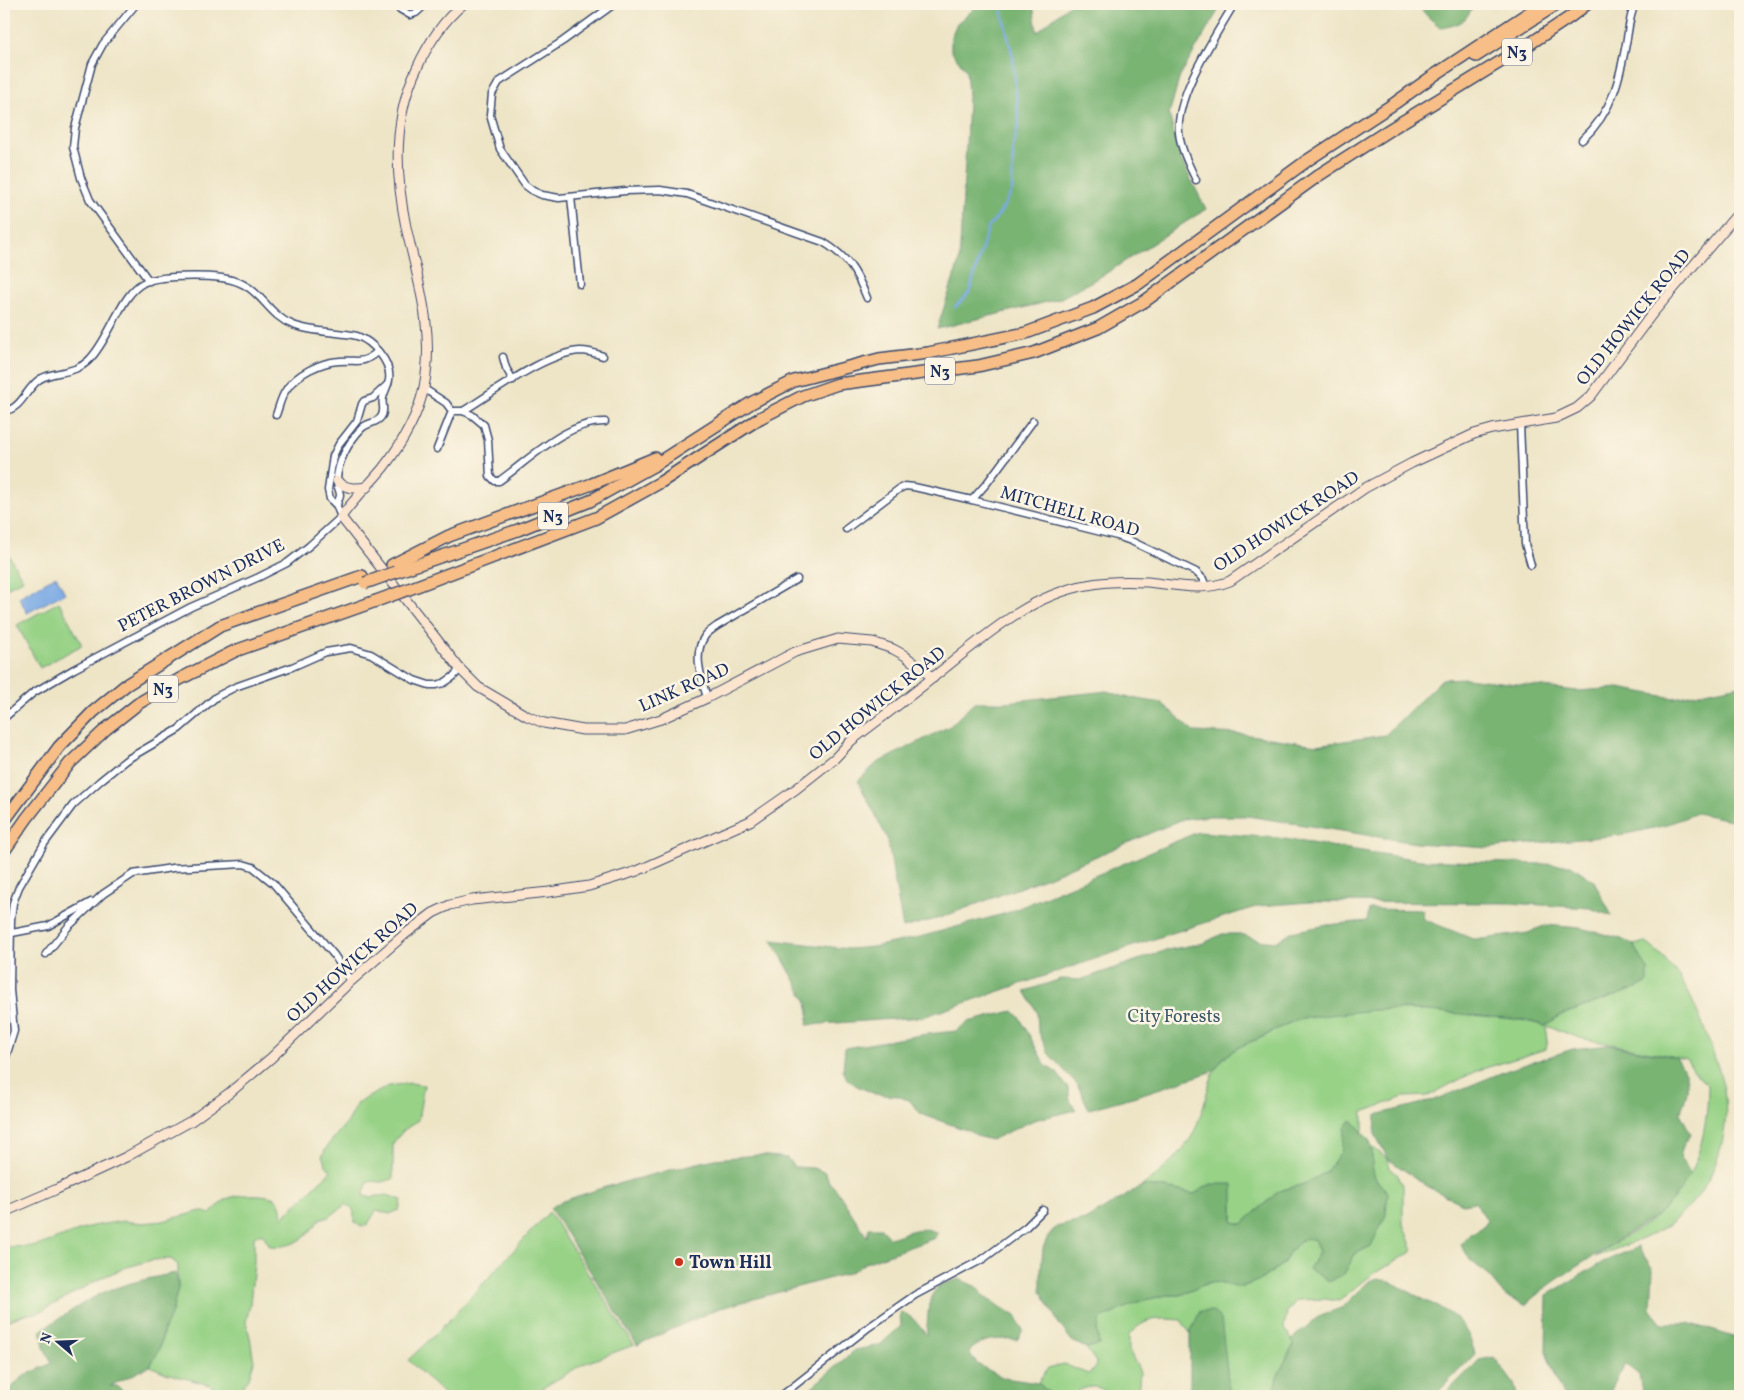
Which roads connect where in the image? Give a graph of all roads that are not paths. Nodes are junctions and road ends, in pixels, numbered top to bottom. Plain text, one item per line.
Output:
1 (136, 4) edge
2 (396, 4) edge
3 (426, 4) edge
4 (463, 4) edge
5 (614, 4) edge
6 (1234, 4) edge
7 (1542, 4) edge
8 (1557, 4) edge
9 (1587, 4) edge
10 (1635, 4) edge
11 (1433, 80) junction
12 (1582, 140) dead end
13 (1196, 180) dead end
14 (570, 197) junction
15 (1740, 211) edge
16 (149, 281) junction
17 (580, 284) dead end
18 (867, 298) dead end
19 (378, 351) junction
20 (603, 356) dead end
21 (503, 357) dead end
22 (513, 380) junction
23 (388, 384) junction
24 (423, 388) junction
25 (4, 411) edge
26 (452, 411) junction
27 (463, 411) junction
28 (276, 415) dead end
29 (1033, 421) dead end
30 (605, 422) dead end
31 (1520, 424) junction
32 (700, 436) junction
33 (437, 449) dead end
34 (337, 481) junction
35 (367, 487) junction
36 (972, 500) junction
37 (337, 506) junction
38 (341, 516) junction
39 (846, 529) dead end
40 (1531, 565) dead end
41 (394, 568) junction
42 (797, 579) dead end
43 (1206, 587) junction
44 (460, 670) junction
45 (933, 678) junction
46 (707, 698) junction
47 (4, 718) edge
48 (4, 821) edge
49 (4, 851) edge
50 (103, 894) junction
51 (12, 933) junction
52 (46, 954) dead end
53 (351, 981) junction
54 (4, 1063) edge
55 (1043, 1210) dead end
56 (4, 1212) edge
57 (782, 1396) edge

1 - 16 street
2 - 3 street
4 - 24 main road, PETER BROWN DRIVE
5 - 14 street
6 - 13 street
7 - 11 highway
8 - 11 highway, N3
9 - 49 highway, N3, bridge
10 - 12 street
11 - 32 highway, N3
14 - 17 street
14 - 18 street
15 - 31 main road, OLD HOWICK ROAD
16 - 19 street
16 - 25 street
19 - 23 street
19 - 28 street
20 - 22 street
21 - 22 street
22 - 27 street
23 - 34 street
23 - 37 street
24 - 26 street
24 - 35 main road, PETER BROWN DRIVE
26 - 27 street
26 - 33 street
27 - 30 street
29 - 36 street, MITCHELL ROAD
31 - 40 street
31 - 43 main road, OLD HOWICK ROAD
32 - 41 highway
32 - 41 highway, N3
34 - 35 main road
34 - 37 street
35 - 38 main road, PETER BROWN DRIVE
36 - 39 street, MITCHELL ROAD
36 - 43 street, MITCHELL ROAD
37 - 38 street
38 - 44 main road, LINK ROAD
38 - 47 street, PETER BROWN DRIVE
41 - 48 highway, N3, bridge
42 - 46 street
43 - 45 main road, OLD HOWICK ROAD
44 - 46 main road, LINK ROAD
44 - 51 street
45 - 46 main road, LINK ROAD
45 - 53 main road, OLD HOWICK ROAD
50 - 51 street
50 - 52 street
50 - 53 street
51 - 54 street
53 - 56 main road, OLD HOWICK ROAD
55 - 57 street

